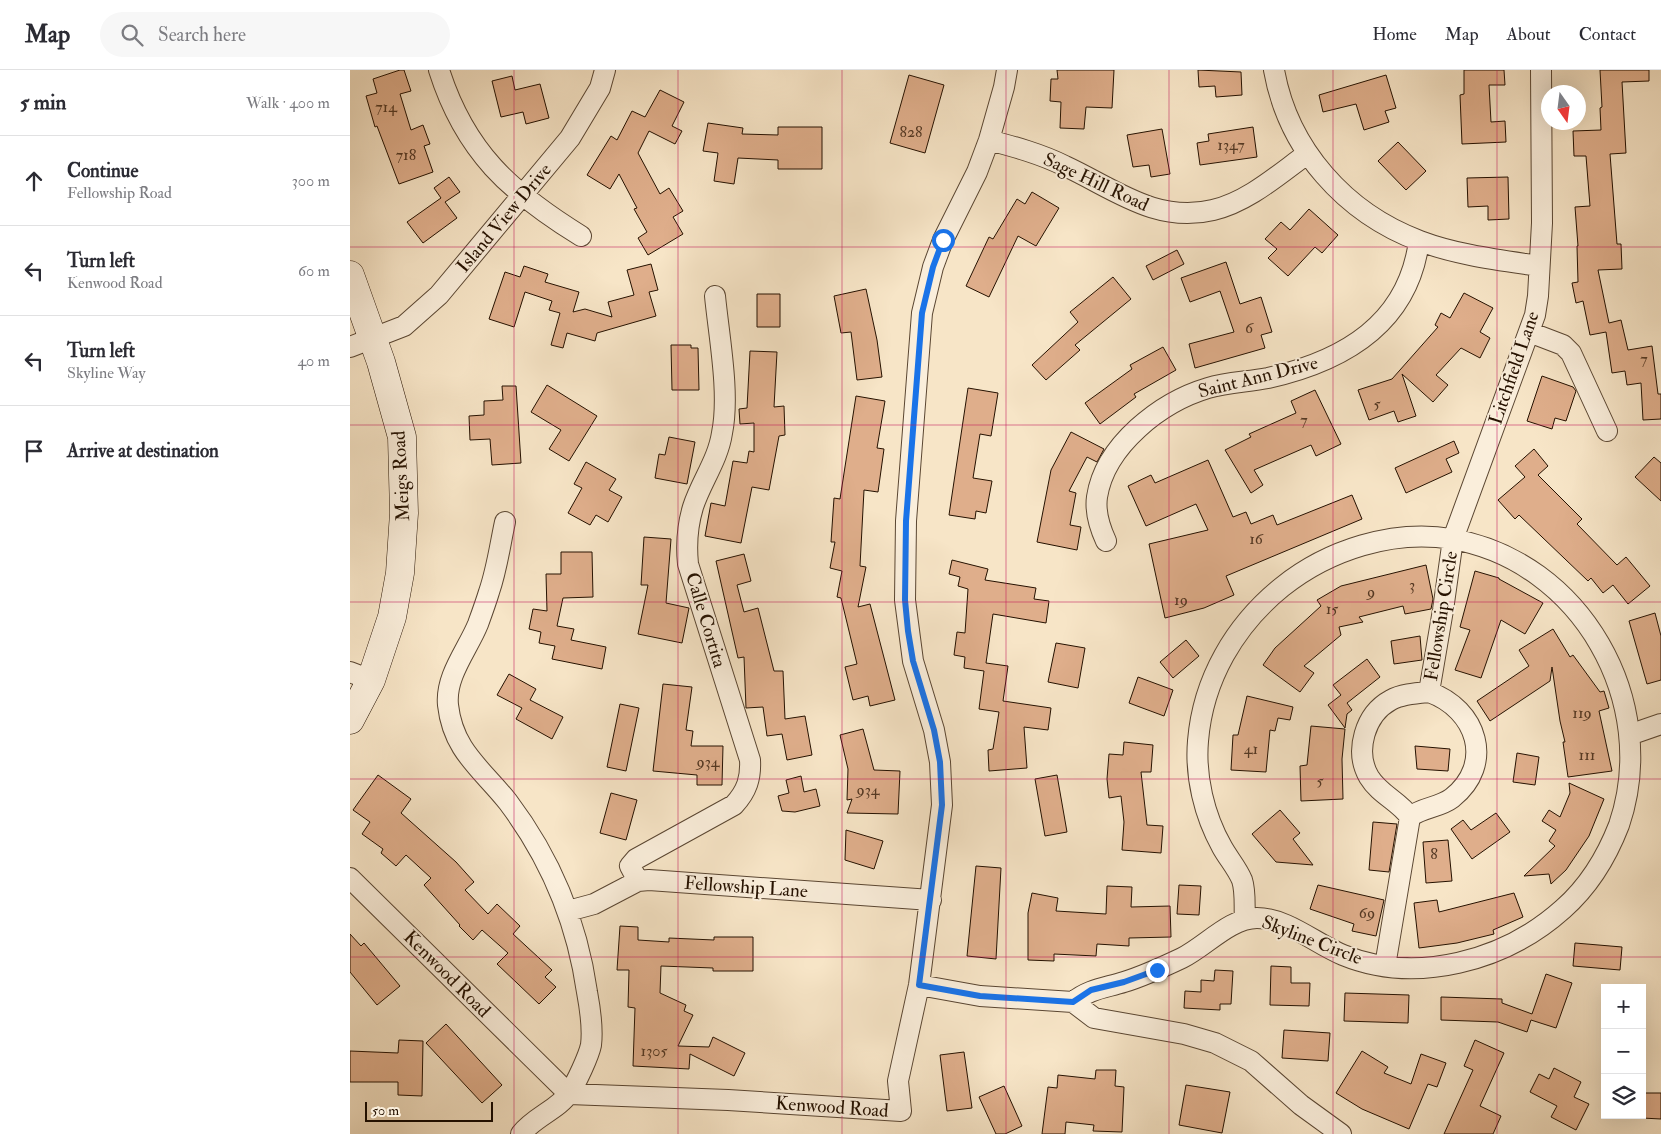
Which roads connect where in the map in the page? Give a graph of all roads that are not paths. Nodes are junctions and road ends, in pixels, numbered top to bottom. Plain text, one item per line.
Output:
1 (439, 70) edge
2 (605, 70) edge
3 (1006, 70) edge
4 (1274, 70) edge
5 (1541, 70) edge
6 (989, 140) junction
7 (1307, 154) junction
8 (522, 195) junction
9 (581, 236) dead end
10 (1419, 241) junction
11 (1539, 266) junction
12 (350, 275) edge
13 (715, 296) dead end
14 (1529, 332) junction
15 (361, 342) edge
16 (1607, 431) dead end
17 (505, 522) dead end
18 (1453, 539) junction
19 (1106, 541) dead end
20 (360, 676) edge
21 (1429, 692) junction
22 (350, 720) edge
23 (1661, 724) edge
24 (1632, 734) junction
25 (1410, 817) junction
26 (350, 878) edge
27 (638, 881) junction
28 (931, 900) junction
29 (568, 911) junction
30 (1245, 919) junction
31 (1385, 966) junction
32 (919, 985) junction
33 (1073, 1002) junction
34 (569, 1094) junction
35 (521, 1134) edge
36 (1341, 1134) edge

1 - 8 street
2 - 8 street, Island View Drive
3 - 6 street
4 - 7 street
5 - 11 street, Litchfield Lane
6 - 7 street, Sage Hill Road
6 - 28 street
7 - 10 street
8 - 9 street
8 - 15 street, Island View Drive
10 - 11 street
10 - 19 street, Saint Ann Drive
11 - 14 street, Litchfield Lane
12 - 15 main road, Meigs Road
13 - 27 street, Calle Cortita
14 - 16 street
14 - 18 street, Litchfield Lane
15 - 20 main road, Meigs Road
17 - 29 street
18 - 21 street, Fellowship Circle
18 - 24 street, Skyline Circle
18 - 30 street, Skyline Circle
20 - 22 main road, Meigs Road
21 - 25 street, Fellowship Circle
21 - 25 street, Fellowship Circle
23 - 24 street
24 - 31 street, Skyline Circle
25 - 31 street
26 - 34 street, Kenwood Road
27 - 28 street, Fellowship Lane
27 - 29 street, Fellowship Lane
28 - 32 street
29 - 34 street
30 - 31 street, Skyline Circle
30 - 33 street
32 - 33 street
32 - 34 street, Kenwood Road
33 - 36 street
34 - 35 street

